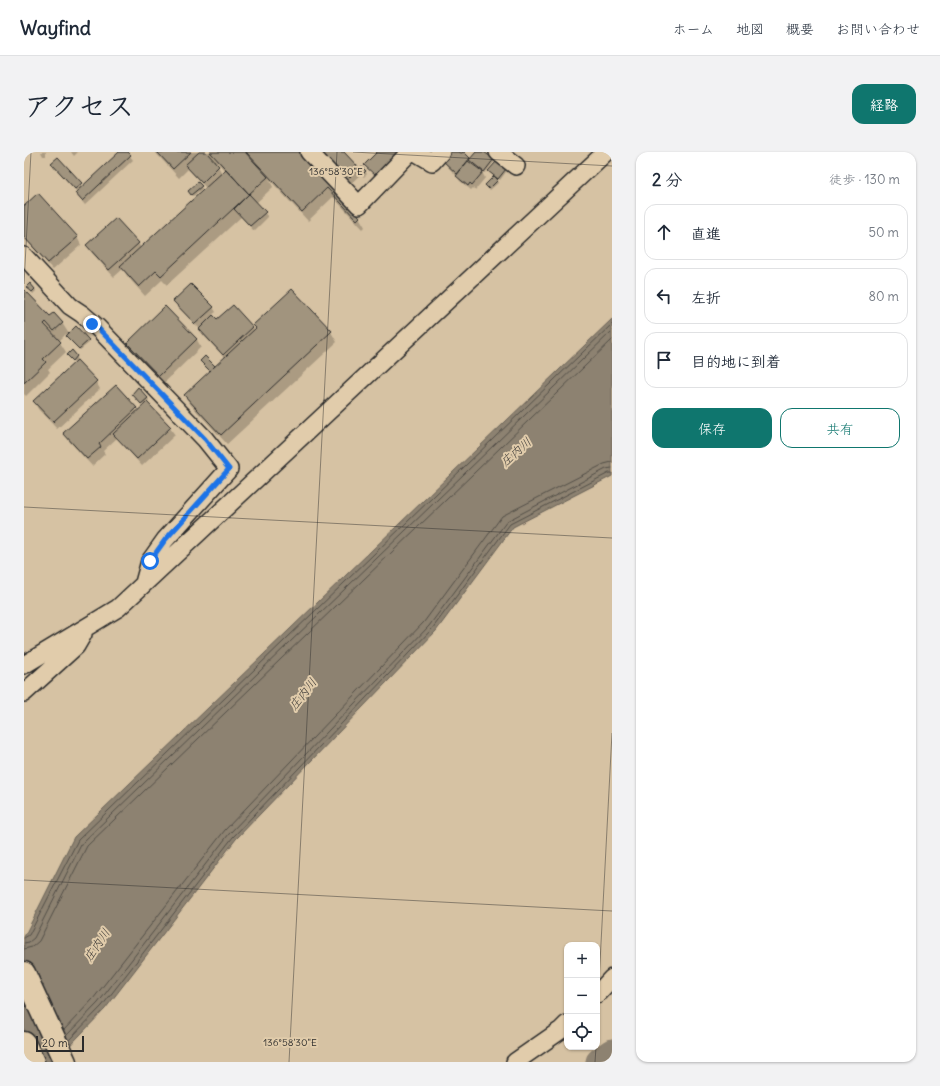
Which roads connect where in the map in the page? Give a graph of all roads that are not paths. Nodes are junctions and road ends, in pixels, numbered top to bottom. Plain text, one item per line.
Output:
1 (309, 152) edge
2 (410, 152) edge
3 (415, 152) edge
4 (440, 152) edge
5 (498, 152) edge
6 (606, 152) edge
7 (516, 166) dead end
8 (24, 256) edge
9 (144, 583) junction
10 (86, 628) junction
11 (24, 665) edge
12 (24, 693) edge
13 (24, 973) edge
14 (612, 978) edge
15 (600, 991) edge
16 (564, 1027) edge
17 (24, 1043) edge
18 (33, 1062) edge
19 (65, 1062) edge
20 (516, 1062) edge

1 - 2 street
3 - 4 street
5 - 7 street
6 - 9 street
8 - 9 street
9 - 10 street
10 - 11 street
10 - 12 street
13 - 19 highway
14 - 15 street
16 - 20 street
17 - 18 highway

